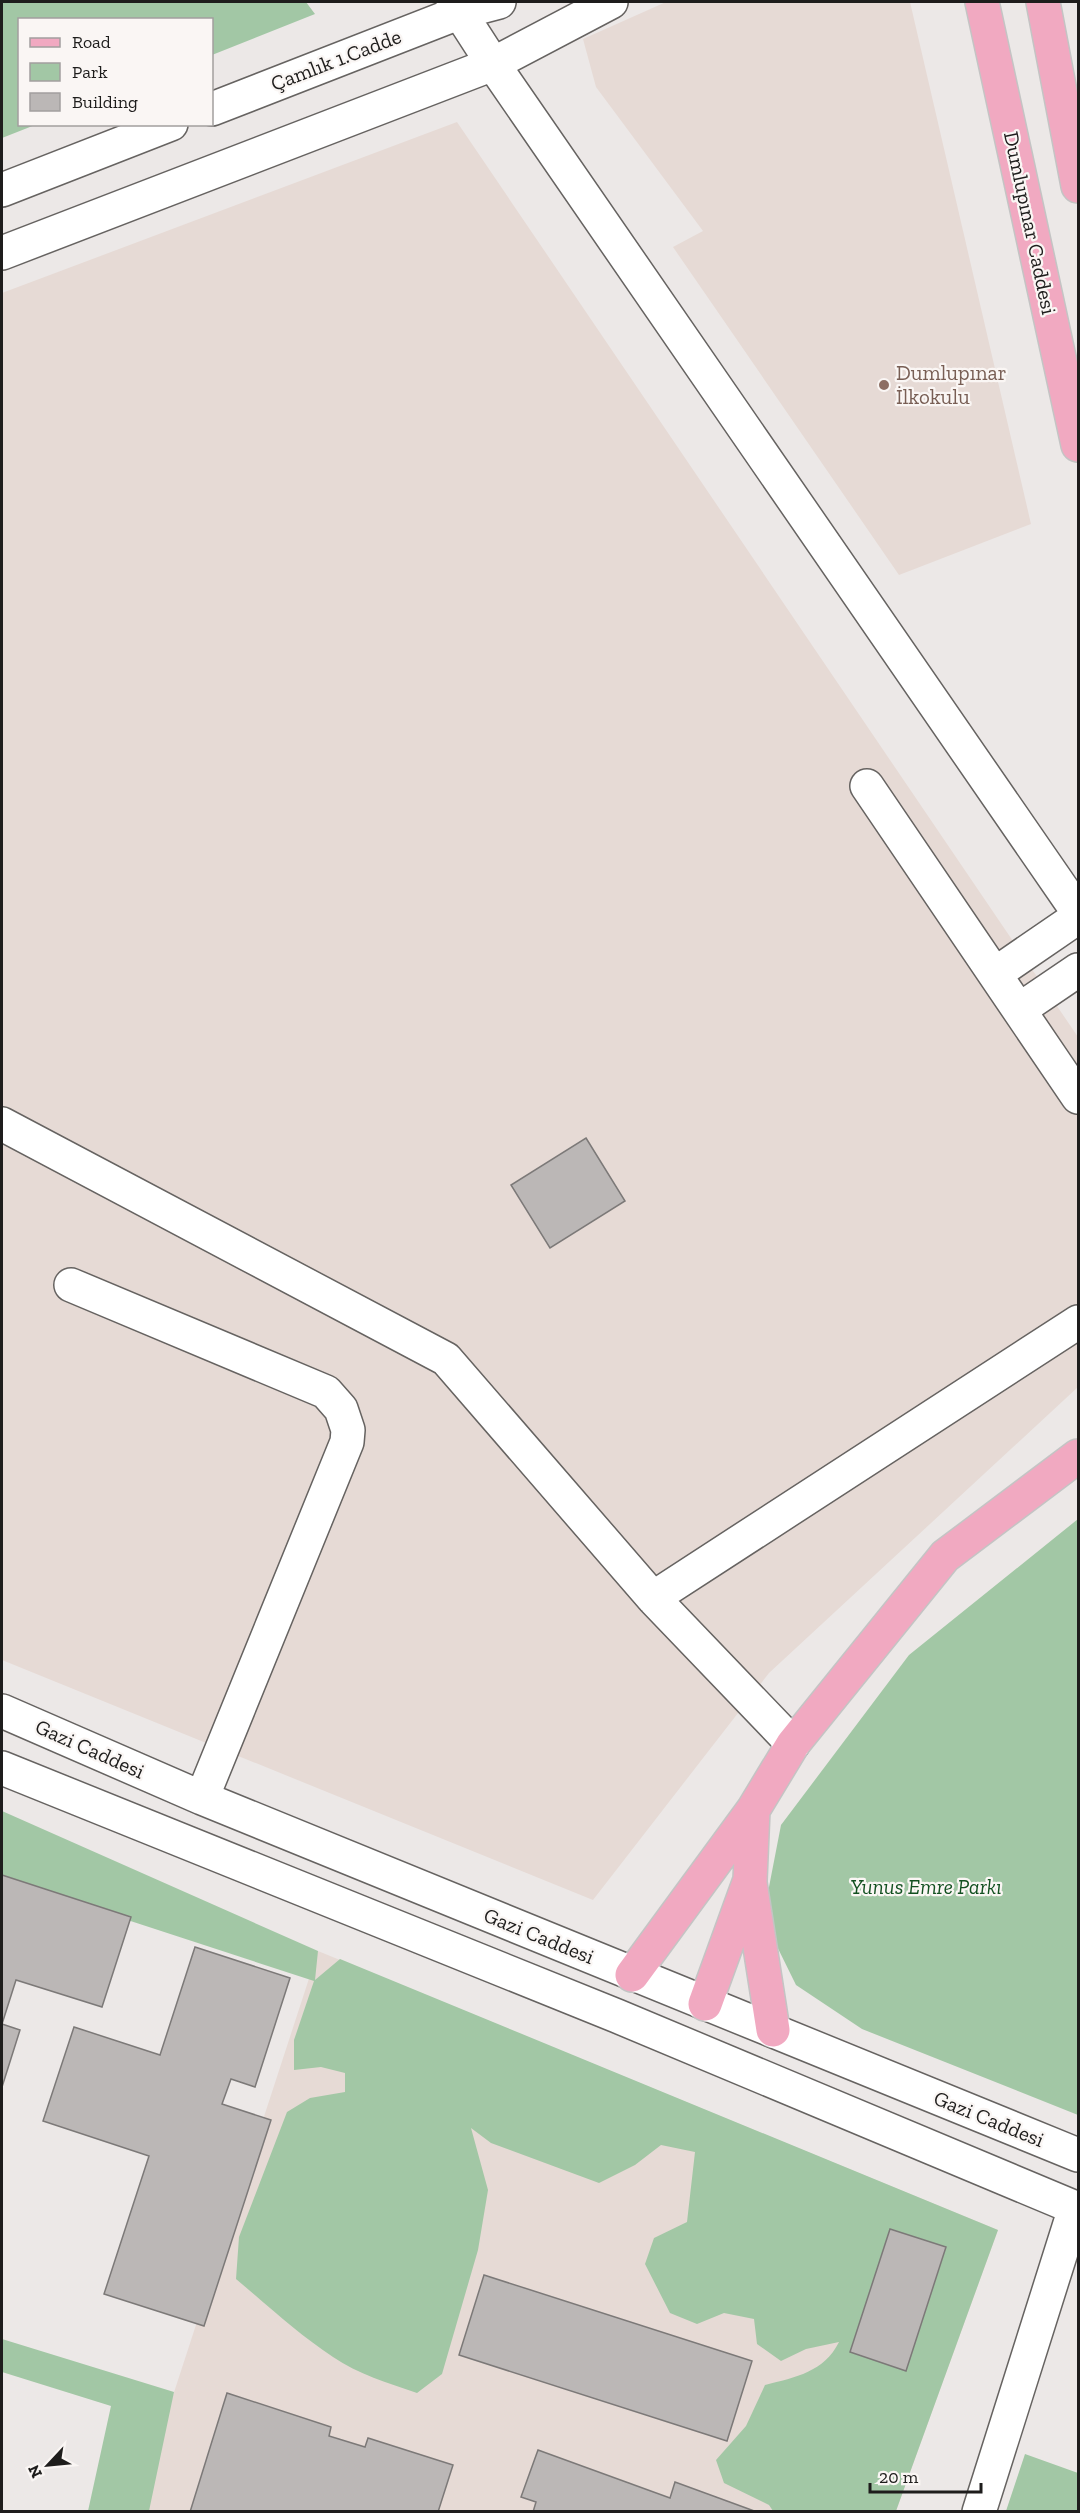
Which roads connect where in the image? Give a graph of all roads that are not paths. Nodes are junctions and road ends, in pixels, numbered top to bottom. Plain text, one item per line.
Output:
1 (499, 2) edge
2 (612, 2) edge
3 (982, 2) edge
4 (1043, 2) edge
5 (457, 7) edge
6 (493, 64) junction
7 (213, 109) edge
8 (166, 126) edge
9 (1078, 186) edge
10 (2, 190) edge
11 (2, 253) edge
12 (1078, 445) edge
13 (867, 786) dead end
14 (1078, 912) edge
15 (1078, 917) edge
16 (1078, 970) edge
17 (995, 974) junction
18 (1019, 1010) junction
19 (1078, 1097) edge
20 (2, 1124) edge
21 (71, 1286) dead end
22 (1078, 1322) edge
23 (1078, 1456) edge
24 (653, 1598) junction
25 (2, 1711) edge
26 (793, 1744) junction
27 (2, 1768) edge
28 (202, 1798) junction
29 (753, 1810) junction
30 (750, 1880) junction
31 (632, 1975) junction
32 (705, 2004) junction
33 (617, 2016) junction
34 (773, 2030) junction
35 (688, 2047) junction
36 (1078, 2155) edge
37 (1077, 2209) edge
38 (979, 2511) edge

1 - 5 street, Çamlık 1.Cadde
2 - 6 street
3 - 12 main road, Dumlupınar Caddesi
4 - 9 main road
5 - 6 street
5 - 7 street, Çamlık 1.Cadde
6 - 11 street
6 - 14 street
8 - 10 street
13 - 17 street
15 - 17 street
16 - 18 street
17 - 18 street
18 - 19 street
20 - 24 street
21 - 28 street
22 - 24 street
23 - 26 main road
24 - 26 street
25 - 28 street, Gazi Caddesi
26 - 29 main road
27 - 33 street
28 - 31 street, Gazi Caddesi
29 - 30 main road
29 - 31 main road
30 - 32 main road
30 - 34 main road
31 - 32 street, Gazi Caddesi
31 - 33 street
32 - 34 street, Gazi Caddesi
32 - 35 street
33 - 35 street
34 - 36 street, Gazi Caddesi
35 - 37 street
37 - 38 street

